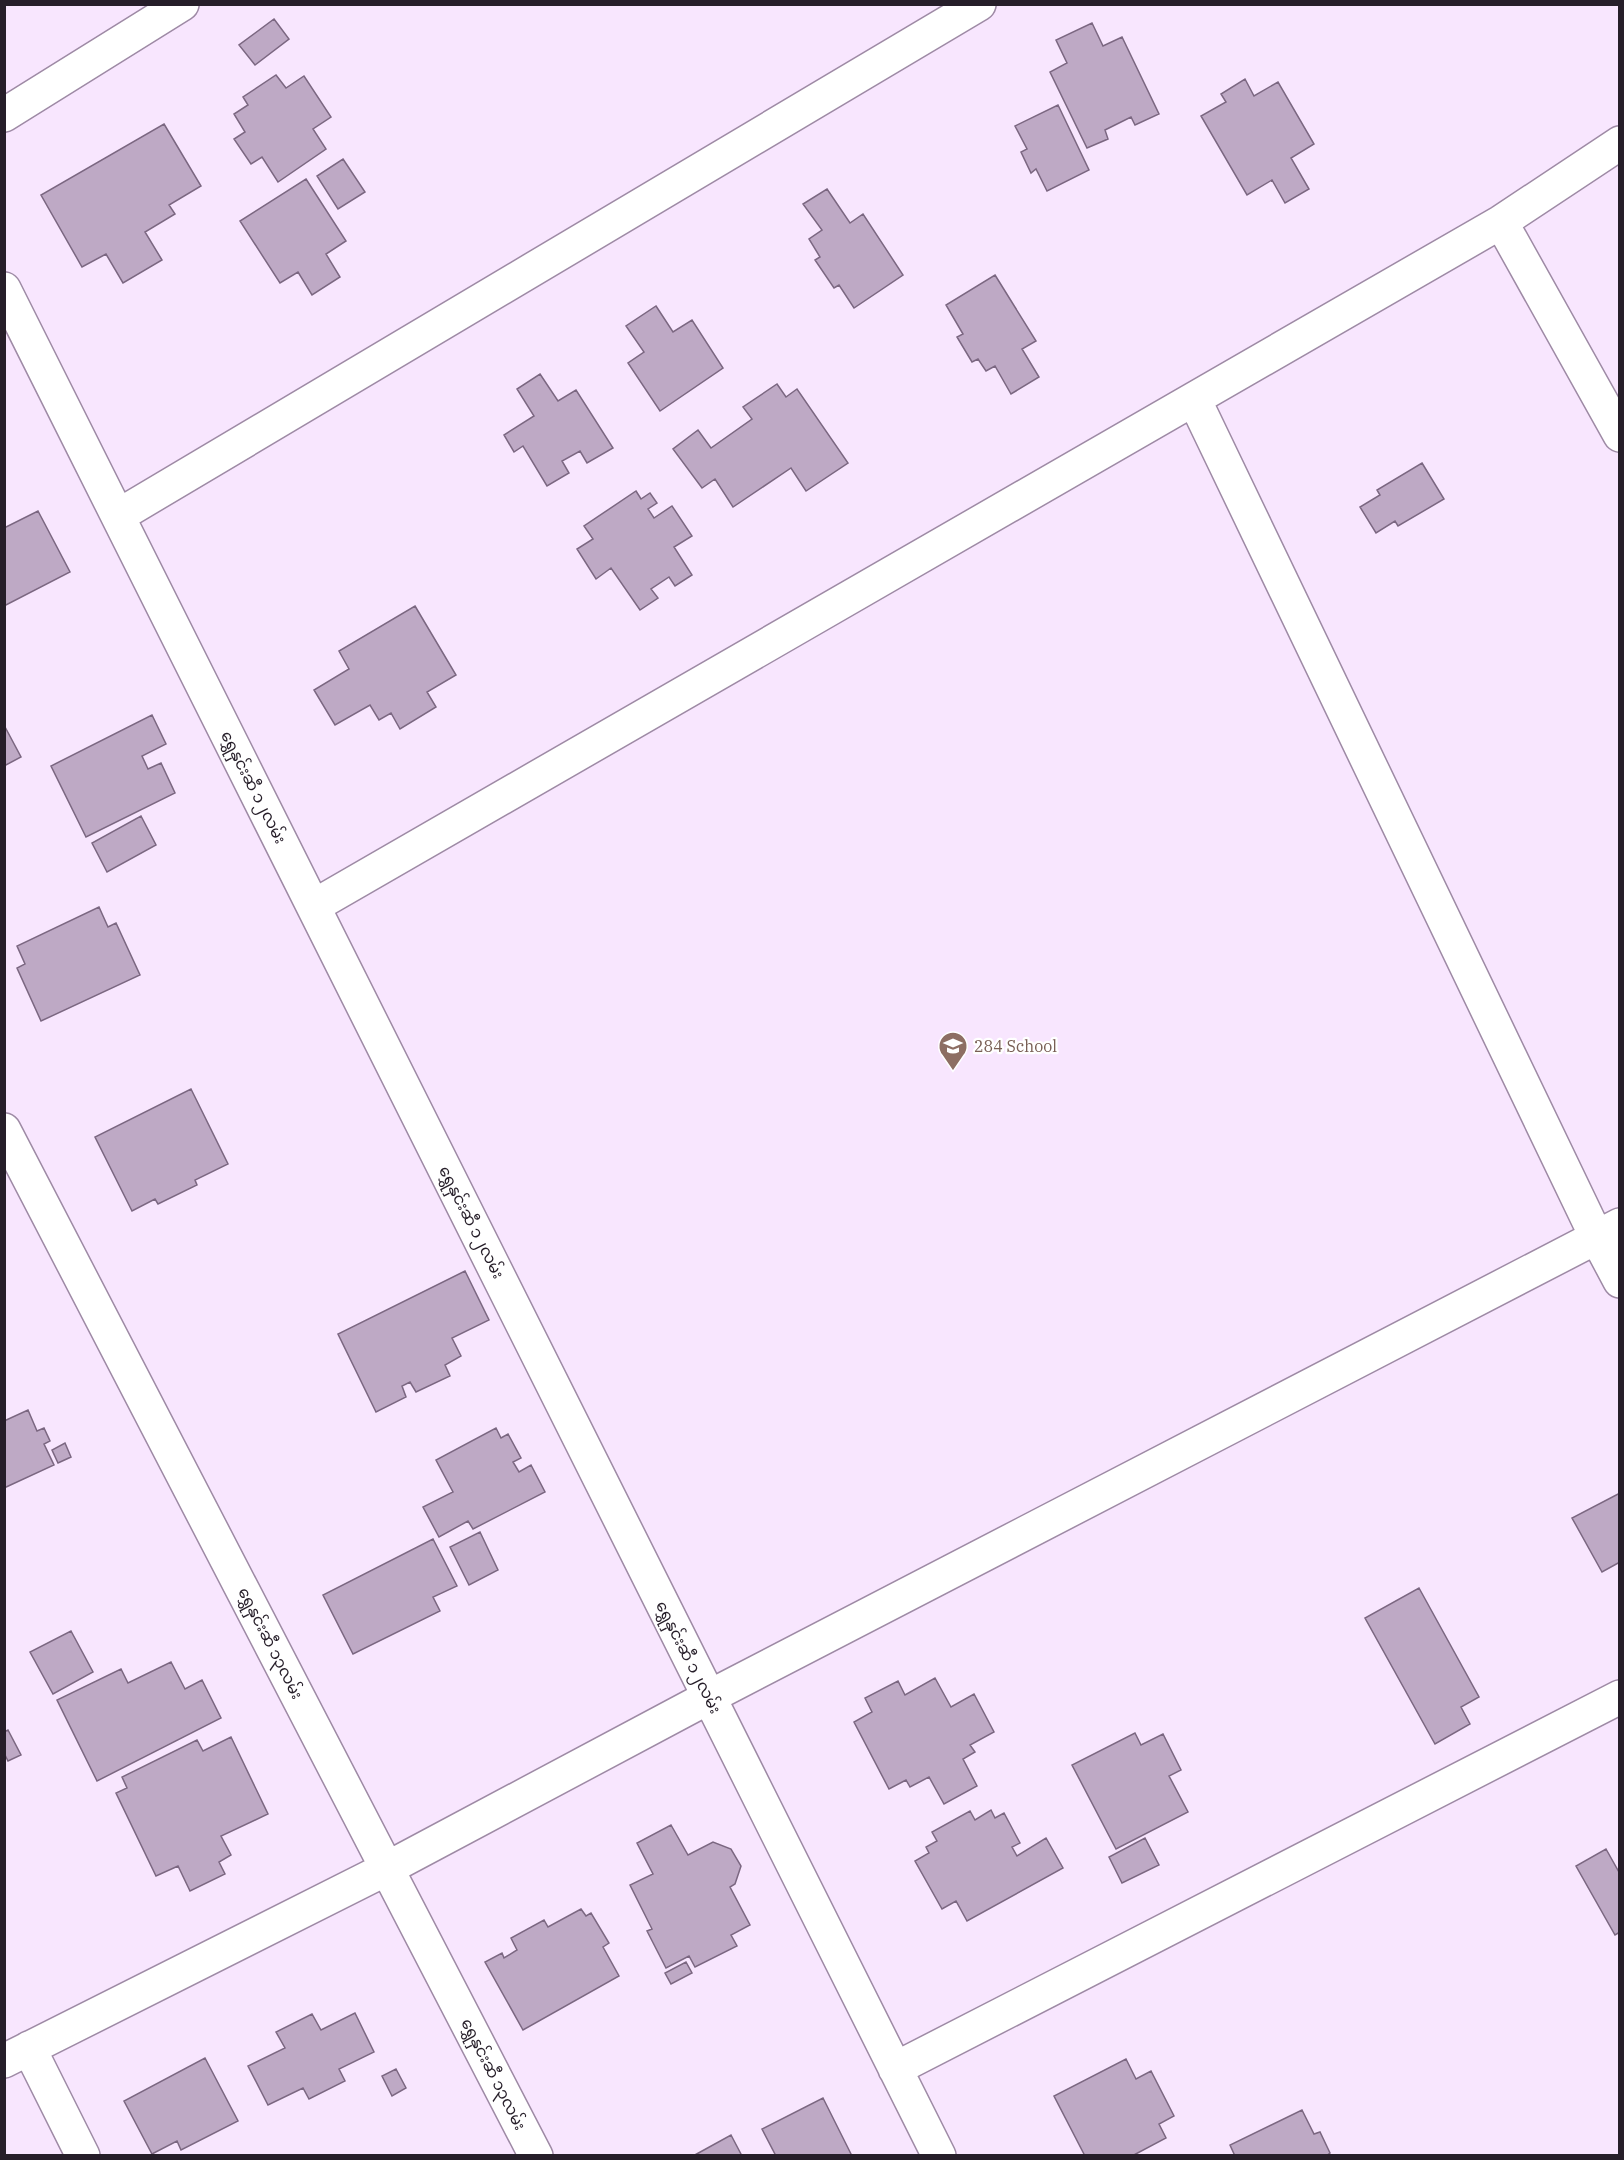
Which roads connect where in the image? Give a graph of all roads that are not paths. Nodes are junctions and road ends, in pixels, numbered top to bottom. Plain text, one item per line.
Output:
1 (182, 4) edge
2 (980, 4) edge
3 (4, 116) edge
4 (1620, 143) edge
5 (1501, 222) junction
6 (4, 289) edge
7 (1194, 399) junction
8 (1620, 435) edge
9 (118, 516) junction
10 (314, 906) junction
11 (4, 1130) edge
12 (1608, 1230) edge
13 (1620, 1281) edge
14 (1620, 1696) edge
15 (709, 1697) junction
16 (388, 1868) junction
17 (17, 2054) edge
18 (896, 2069) junction
19 (83, 2156) edge
20 (536, 2156) edge
21 (939, 2156) edge

1 - 3 street
2 - 9 street
4 - 5 street
5 - 7 street
5 - 8 street
6 - 9 street, ရွှေနှင်းဆီ ၁၂လမ်း
7 - 10 street
7 - 12 street
9 - 10 street, ရွှေနှင်းဆီ ၁၂လမ်း
10 - 15 street, ရွှေနှင်းဆီ ၁၂လမ်း
11 - 16 street, ရွှေနှင်းဆီ ၁၃လမ်း
12 - 13 street
12 - 15 street
14 - 18 street
15 - 16 street
15 - 18 street, ရွှေနှင်းဆီ ၁၂လမ်း
16 - 17 street
16 - 20 street, ရွှေနှင်းဆီ ၁၃လမ်း
17 - 19 street
18 - 21 street, ရွှေနှင်းဆီ ၁၂လမ်း

